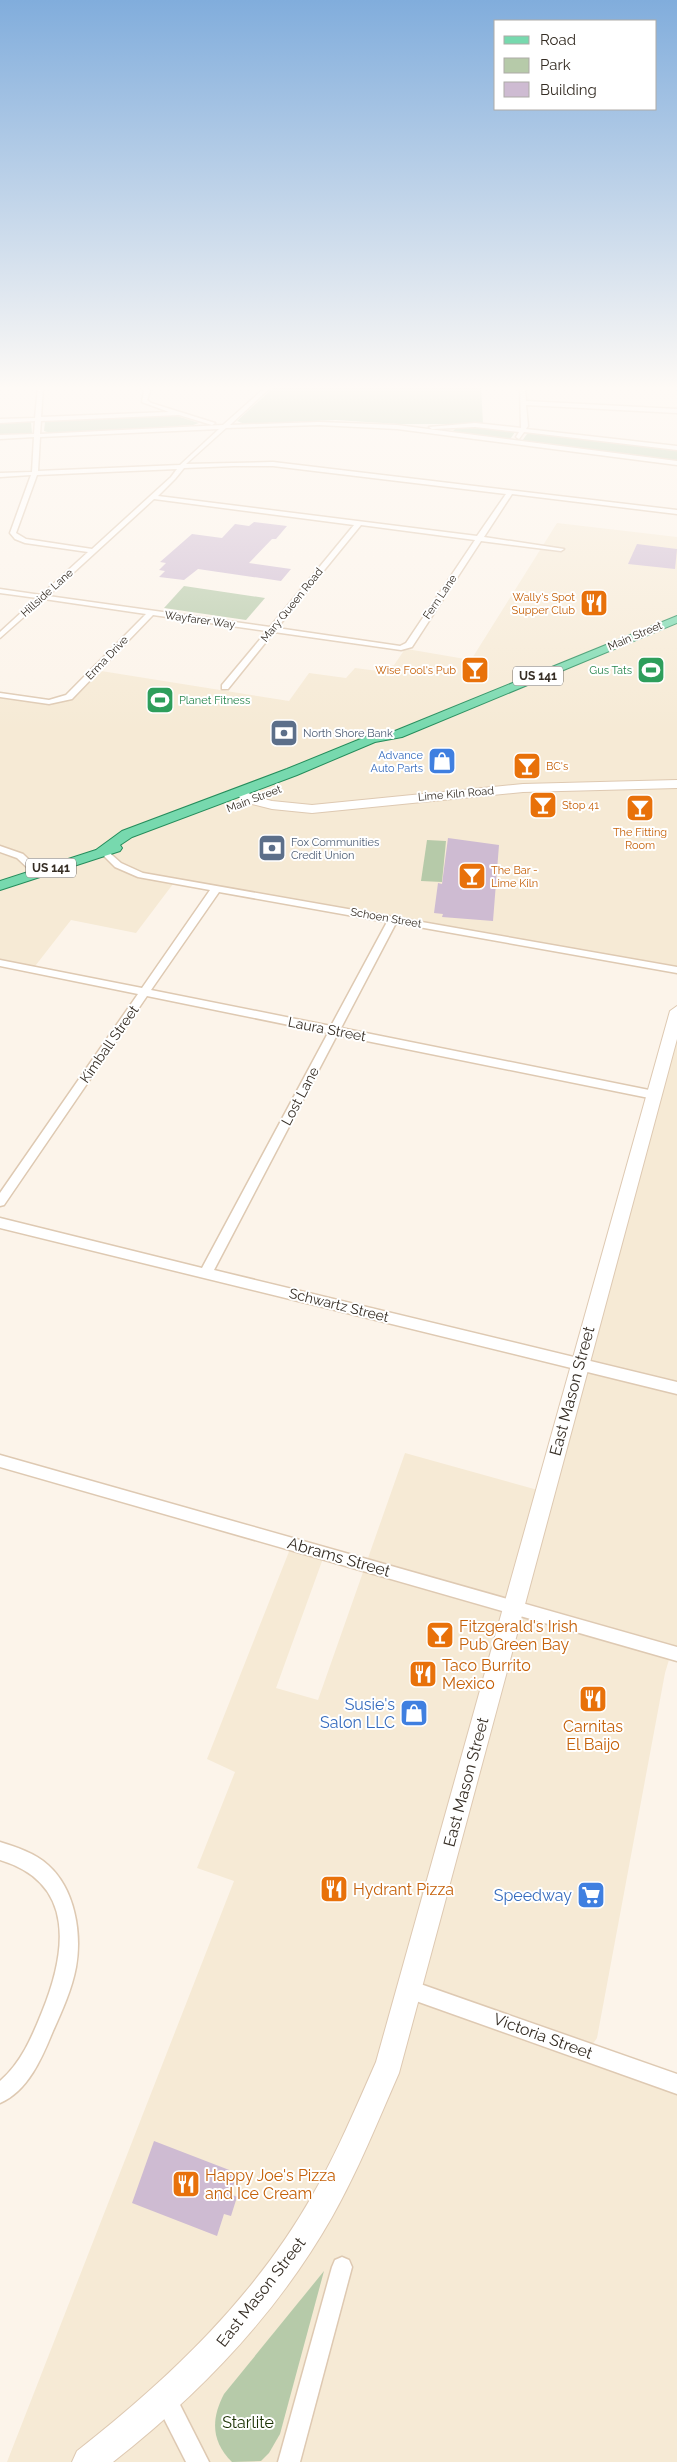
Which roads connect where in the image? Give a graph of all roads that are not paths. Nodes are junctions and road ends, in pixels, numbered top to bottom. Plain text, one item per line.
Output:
1 (25, 502) edge
2 (148, 502) edge
3 (192, 502) edge
4 (504, 502) edge
5 (593, 502) edge
6 (677, 512) edge
7 (359, 523) junction
8 (480, 538) junction
9 (561, 549) dead end
10 (94, 550) junction
11 (0, 591) edge
12 (42, 597) junction
13 (151, 613) junction
14 (677, 618) edge
15 (271, 630) junction
16 (0, 636) edge
17 (401, 648) joint
18 (225, 687) dead end
19 (0, 695) edge
20 (398, 734) junction
21 (677, 784) edge
22 (239, 792) junction
23 (252, 800) junction
24 (0, 849) edge
25 (103, 850) junction
26 (38, 873) junction
27 (0, 886) edge
28 (218, 887) junction
29 (393, 919) junction
30 (0, 963) edge
31 (677, 970) edge
32 (145, 992) junction
33 (677, 1011) edge
34 (334, 1030) junction
35 (654, 1095) junction
36 (0, 1202) edge
37 (0, 1223) edge
38 (206, 1273) junction
39 (580, 1364) junction
40 (677, 1388) edge
41 (0, 1462) edge
42 (514, 1607) junction
43 (677, 1654) edge
44 (0, 1851) edge
45 (409, 1989) junction
46 (677, 2084) edge
47 (0, 2093) edge
48 (342, 2267) dead end
49 (165, 2399) junction
50 (88, 2462) edge
51 (198, 2462) edge
52 (289, 2462) edge

1 - 10 street
2 - 10 street, Hillside Lane
3 - 7 street
4 - 8 street, Fern Lane
5 - 6 street
7 - 8 street
7 - 15 street, Mary Queen Road
8 - 9 street
8 - 17 street, Fern Lane
10 - 12 street, Hillside Lane
11 - 12 street, Wayfarer Way
12 - 13 street, Wayfarer Way
12 - 16 street, Hillside Lane
13 - 15 street, Wayfarer Way
13 - 19 street, Erma Drive
14 - 20 main road, Main Street / US 141
15 - 17 street, Wayfarer Way
15 - 18 street, Mary Queen Road
20 - 22 main road, Main Street / US 141
20 - 23 main road, Main Street / US 141
21 - 23 main road, Lime Kiln Road
22 - 23 main road, Lime Kiln Road
22 - 25 main road, Main Street / US 141
23 - 25 main road, Main Street / US 141
24 - 26 street
25 - 26 main road, Main Street / US 141
25 - 28 street, Schoen Street
26 - 27 main road, Main Street / US 141
28 - 29 street, Schoen Street
28 - 32 street, Kimball Street
29 - 31 street, Schoen Street
29 - 34 street, Lost Lane
30 - 32 street, Laura Street
32 - 34 street, Laura Street
32 - 36 street, Kimball Street
33 - 35 main road, East Mason Street
34 - 35 street, Laura Street
34 - 38 street, Lost Lane
35 - 39 main road, East Mason Street
37 - 38 street, Schwartz Street
38 - 39 street, Schwartz Street
39 - 40 street, Schwartz Street
39 - 42 main road, East Mason Street
41 - 42 street, Abrams Street
42 - 43 street, Abrams Street
42 - 45 main road, East Mason Street
44 - 47 street
45 - 46 street, Victoria Street
45 - 49 main road, East Mason Street
48 - 52 street
49 - 50 main road, East Mason Street
49 - 51 street

